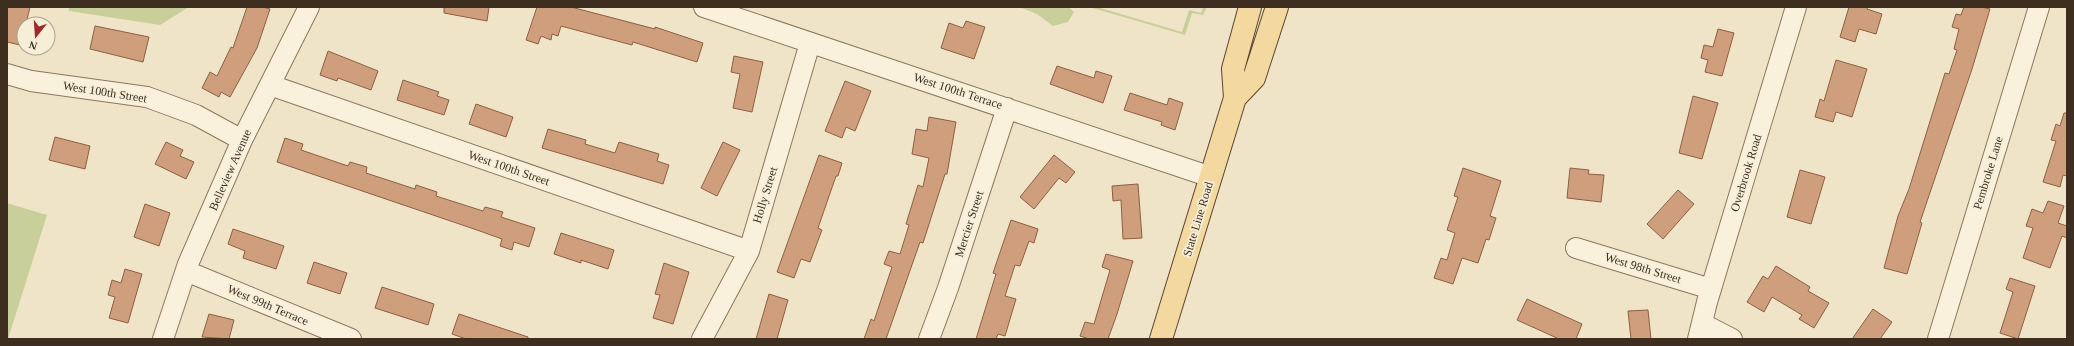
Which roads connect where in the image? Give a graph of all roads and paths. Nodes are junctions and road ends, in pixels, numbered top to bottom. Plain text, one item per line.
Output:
1 (309, 7) edge
2 (704, 7) edge
3 (1250, 7) edge
4 (1277, 7) edge
5 (1796, 7) edge
6 (2039, 7) edge
7 (810, 43) junction
8 (7, 74) edge
9 (270, 85) junction
10 (1234, 98) junction
11 (1007, 108) junction
12 (242, 140) junction
13 (1211, 177) junction
14 (1576, 248) dead end
15 (749, 251) junction
16 (186, 270) junction
17 (1711, 289) junction
18 (1700, 332) edge
19 (163, 339) edge
20 (350, 339) edge
21 (702, 339) edge
22 (929, 339) edge
23 (1161, 339) edge
24 (1732, 339) edge
25 (1938, 339) edge

1 - 9 street, Belleview Avenue
2 - 7 street, West 100th Terrace
3 - 10 main road, State Line Road
4 - 10 main road, State Line Road
5 - 17 street, Overbrook Road
6 - 25 street, Pembroke Lane
7 - 11 street, West 100th Terrace
7 - 15 street, Holly Street
8 - 12 street, West 100th Street
9 - 12 street, Belleview Avenue
9 - 15 street, West 100th Street
10 - 13 main road, State Line Road
11 - 13 street, West 100th Terrace
11 - 22 street, Mercier Street
12 - 16 street, Belleview Avenue
13 - 23 main road, State Line Road
14 - 17 street, West 98th Street
15 - 21 street, Holly Street
16 - 19 street, Belleview Avenue
16 - 20 street, West 99th Terrace
17 - 18 street, Overbrook Road
18 - 24 street

